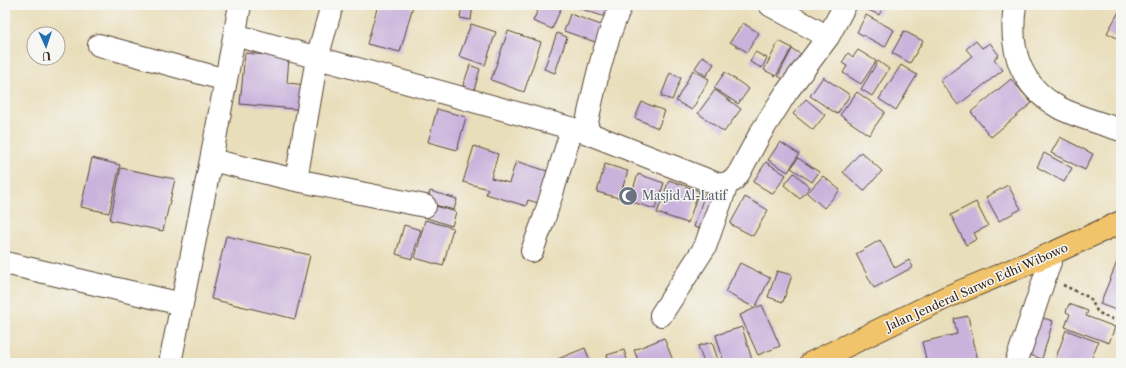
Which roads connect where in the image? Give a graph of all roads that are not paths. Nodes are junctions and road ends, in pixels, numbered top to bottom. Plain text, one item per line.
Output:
1 (240, 5) edge
2 (332, 5) edge
3 (621, 5) edge
4 (770, 5) edge
5 (845, 5) edge
6 (1015, 5) edge
7 (235, 35) junction
8 (828, 37) junction
9 (99, 45) dead end
10 (317, 58) junction
11 (226, 80) junction
12 (578, 130) junction
13 (1121, 130) edge
14 (211, 160) junction
15 (296, 180) junction
16 (727, 184) junction
17 (425, 206) dead end
18 (1121, 222) edge
19 (532, 251) dead end
20 (1053, 253) junction
21 (5, 263) edge
22 (182, 304) junction
23 (661, 316) dead end
24 (170, 363) edge
25 (811, 363) edge
26 (1016, 363) edge

1 - 7 street
2 - 10 street
3 - 12 street
4 - 8 street
5 - 8 street
6 - 13 street
7 - 10 street
7 - 11 street
8 - 16 street
9 - 11 street
10 - 12 street
10 - 15 street
11 - 14 street
12 - 16 street
12 - 19 street
14 - 15 street
14 - 22 street
15 - 17 street
16 - 23 street
18 - 20 main road, Jalan Jenderal Sarwo Edhi Wibowo
20 - 25 main road, Jalan Jenderal Sarwo Edhi Wibowo
20 - 26 street
21 - 22 street
22 - 24 street

